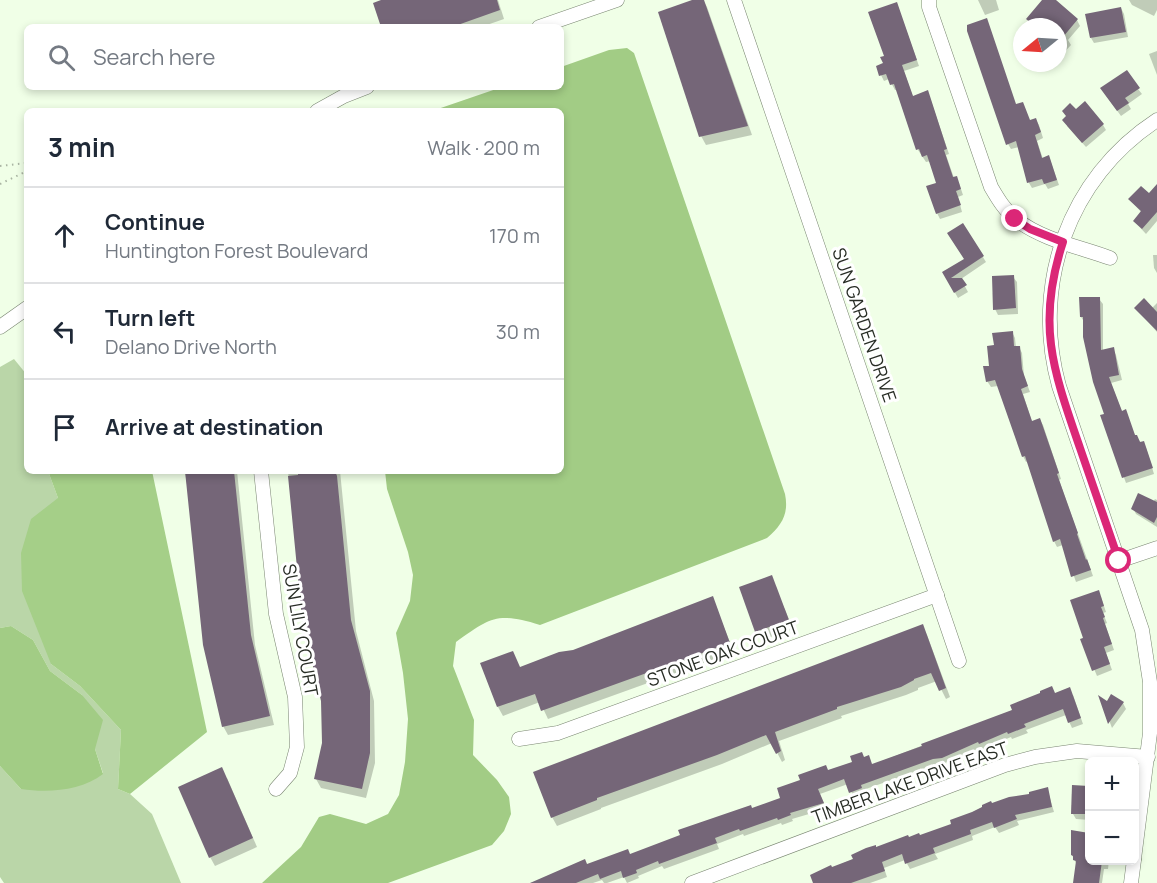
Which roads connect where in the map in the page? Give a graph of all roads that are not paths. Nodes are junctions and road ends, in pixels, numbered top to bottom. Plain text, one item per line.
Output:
1 (617, 0) edge
2 (734, 0) edge
3 (929, 0) edge
4 (548, 24) edge
5 (359, 90) edge
6 (322, 108) edge
7 (1157, 120) edge
8 (1063, 242) junction
9 (1110, 258) dead end
10 (24, 311) edge
11 (0, 327) edge
12 (261, 474) edge
13 (1157, 548) edge
14 (1119, 561) junction
15 (937, 595) junction
16 (959, 661) dead end
17 (519, 739) dead end
18 (1148, 757) junction
19 (276, 789) dead end
20 (1139, 823) edge
21 (1133, 865) edge
22 (729, 869) junction
23 (692, 883) edge
24 (734, 883) edge
25 (1131, 883) edge

1 - 4 street
2 - 15 street, SUN GARDEN DRIVE
3 - 8 street
5 - 6 street
7 - 8 street
8 - 9 street
8 - 14 street
10 - 11 street
12 - 19 street, SUN LILY COURT
13 - 14 street
14 - 18 street
15 - 16 street, SUN GARDEN DRIVE
15 - 17 street, STONE OAK COURT
18 - 20 street
18 - 22 street, TIMBER LAKE DRIVE EAST
21 - 25 street
22 - 23 street, TIMBER LAKE DRIVE EAST
22 - 24 street

